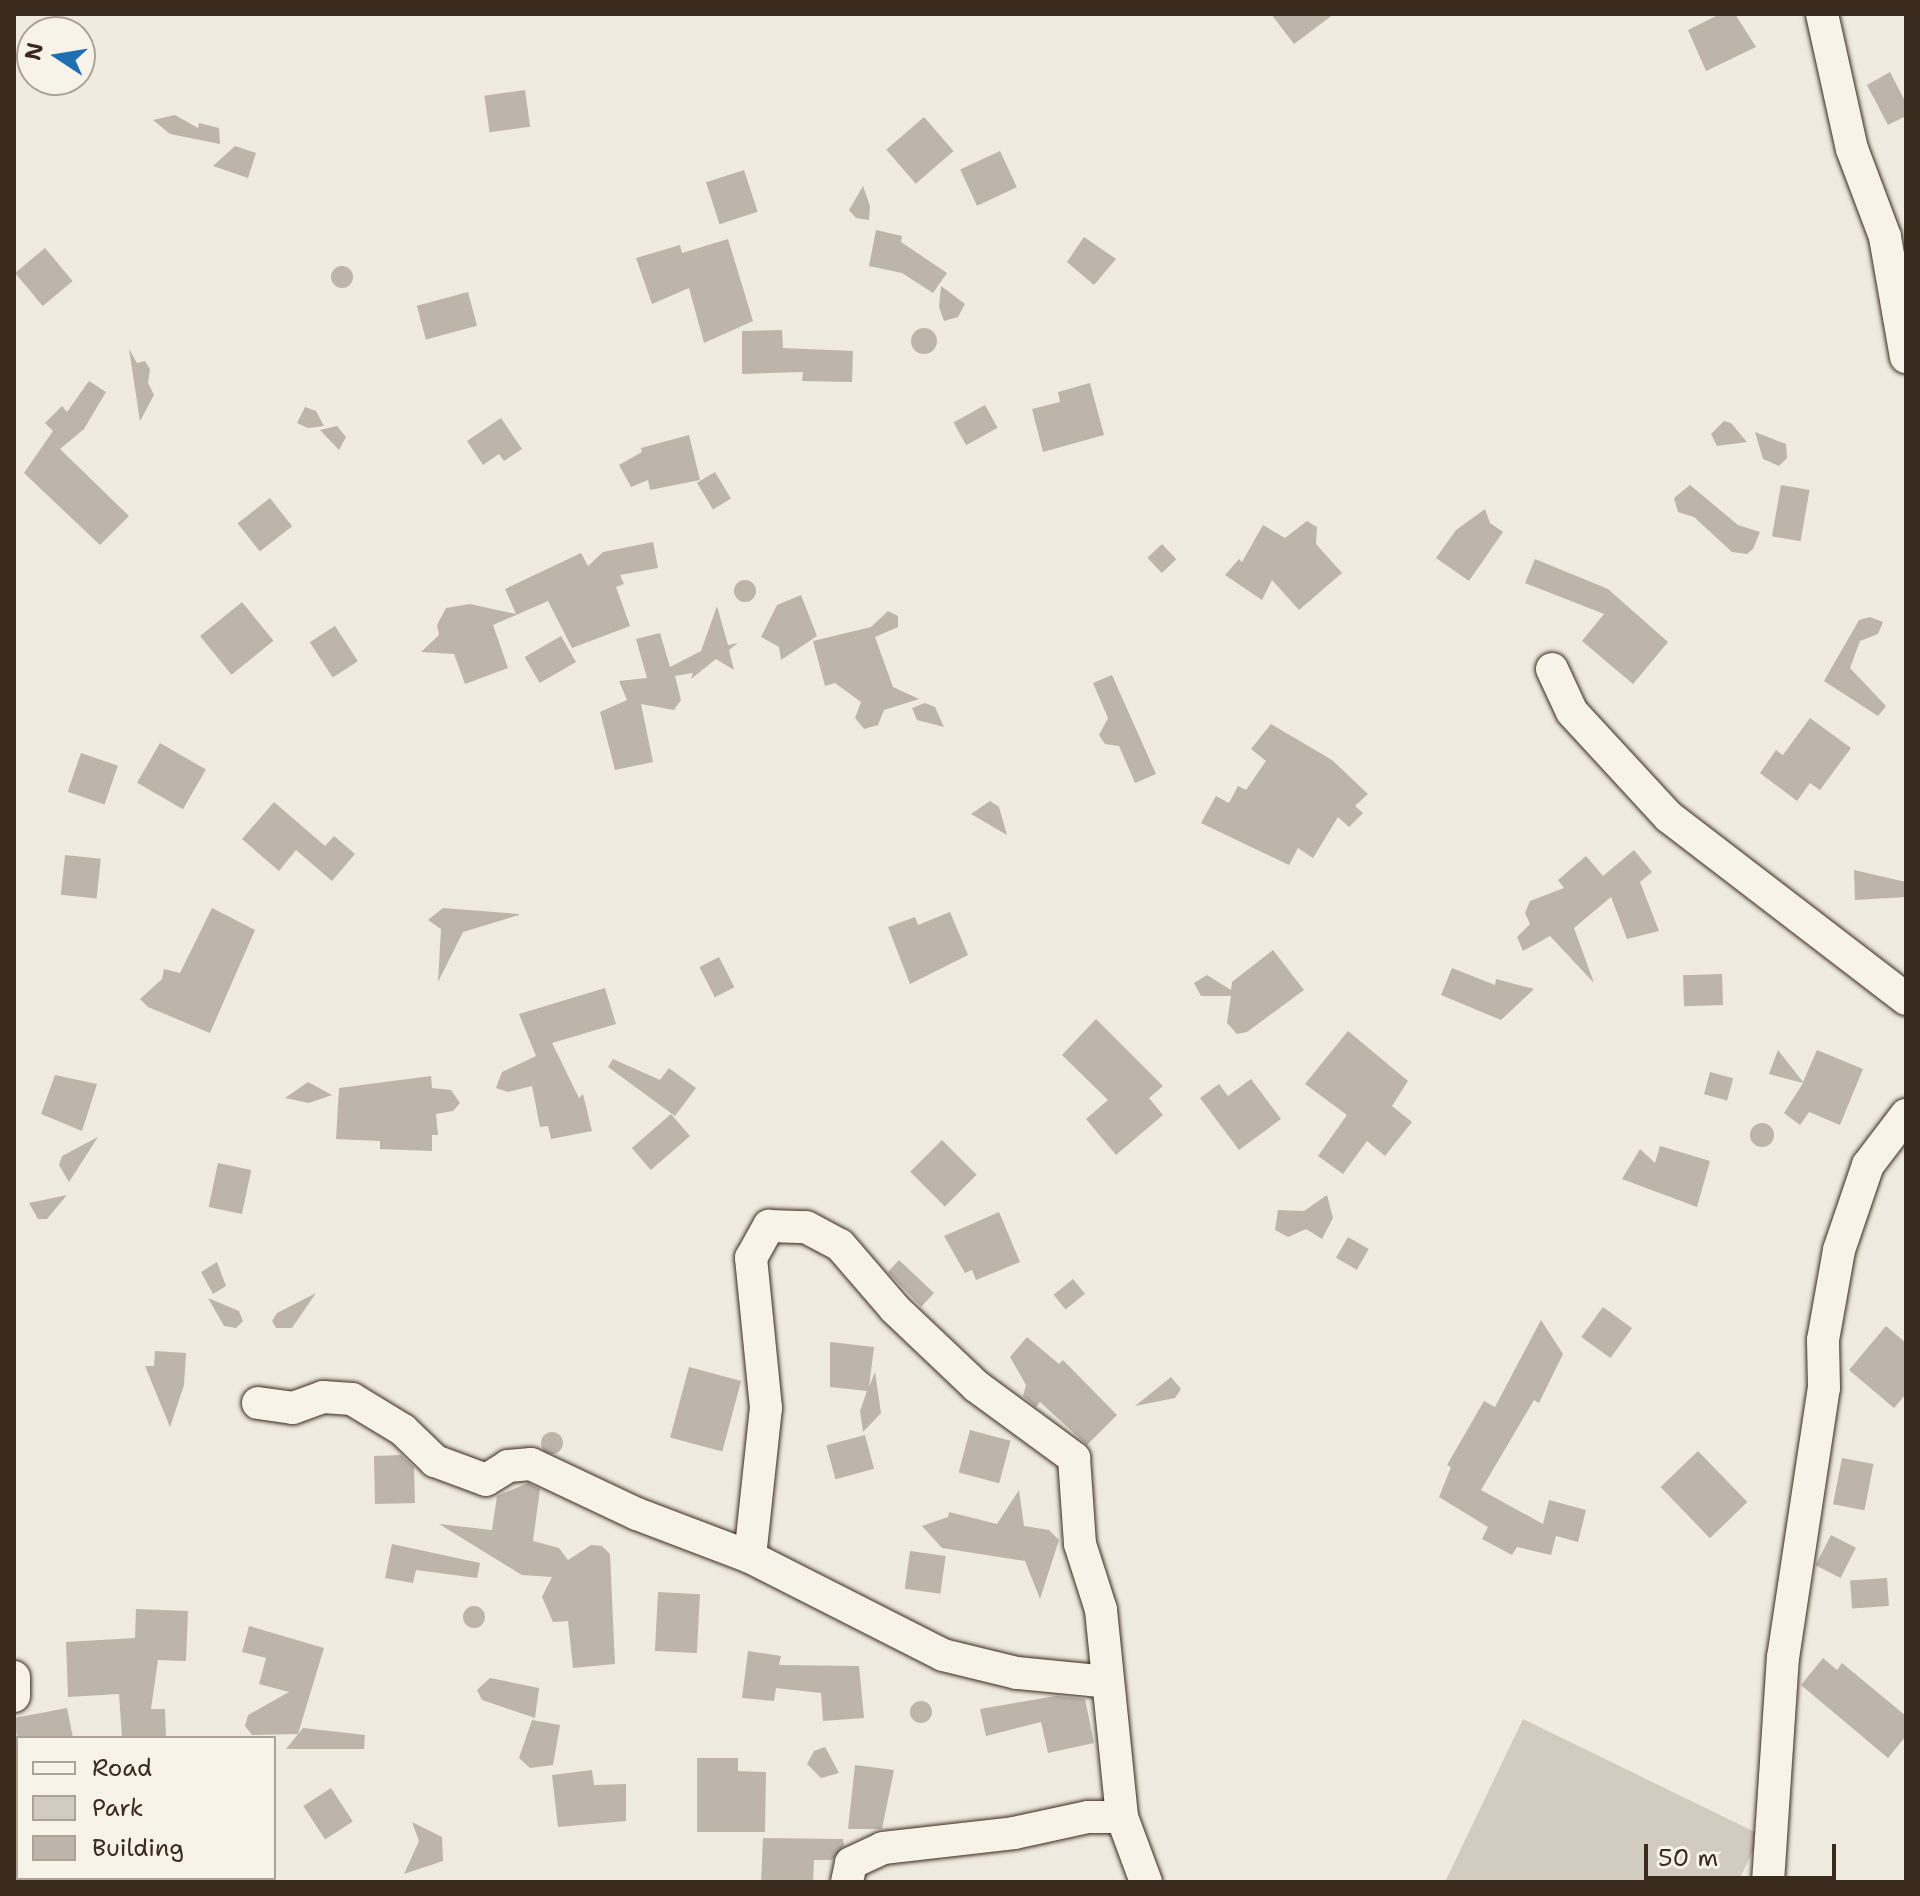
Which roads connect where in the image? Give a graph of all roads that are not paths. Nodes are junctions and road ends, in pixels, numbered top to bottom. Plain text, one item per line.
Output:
1 (1822, 14) edge
2 (1906, 357) edge
3 (1552, 669) dead end
4 (1906, 999) edge
5 (1906, 1115) edge
6 (258, 1403) dead end
7 (750, 1557) junction
8 (14, 1677) edge
9 (1108, 1682) junction
10 (14, 1696) edge
11 (1122, 1817) junction
12 (847, 1882) edge
13 (1146, 1882) edge
14 (1768, 1882) edge

1 - 2 street
3 - 4 street
5 - 14 street
6 - 7 street
7 - 9 street
7 - 9 street
8 - 10 street
9 - 11 street
11 - 12 street
11 - 13 street

